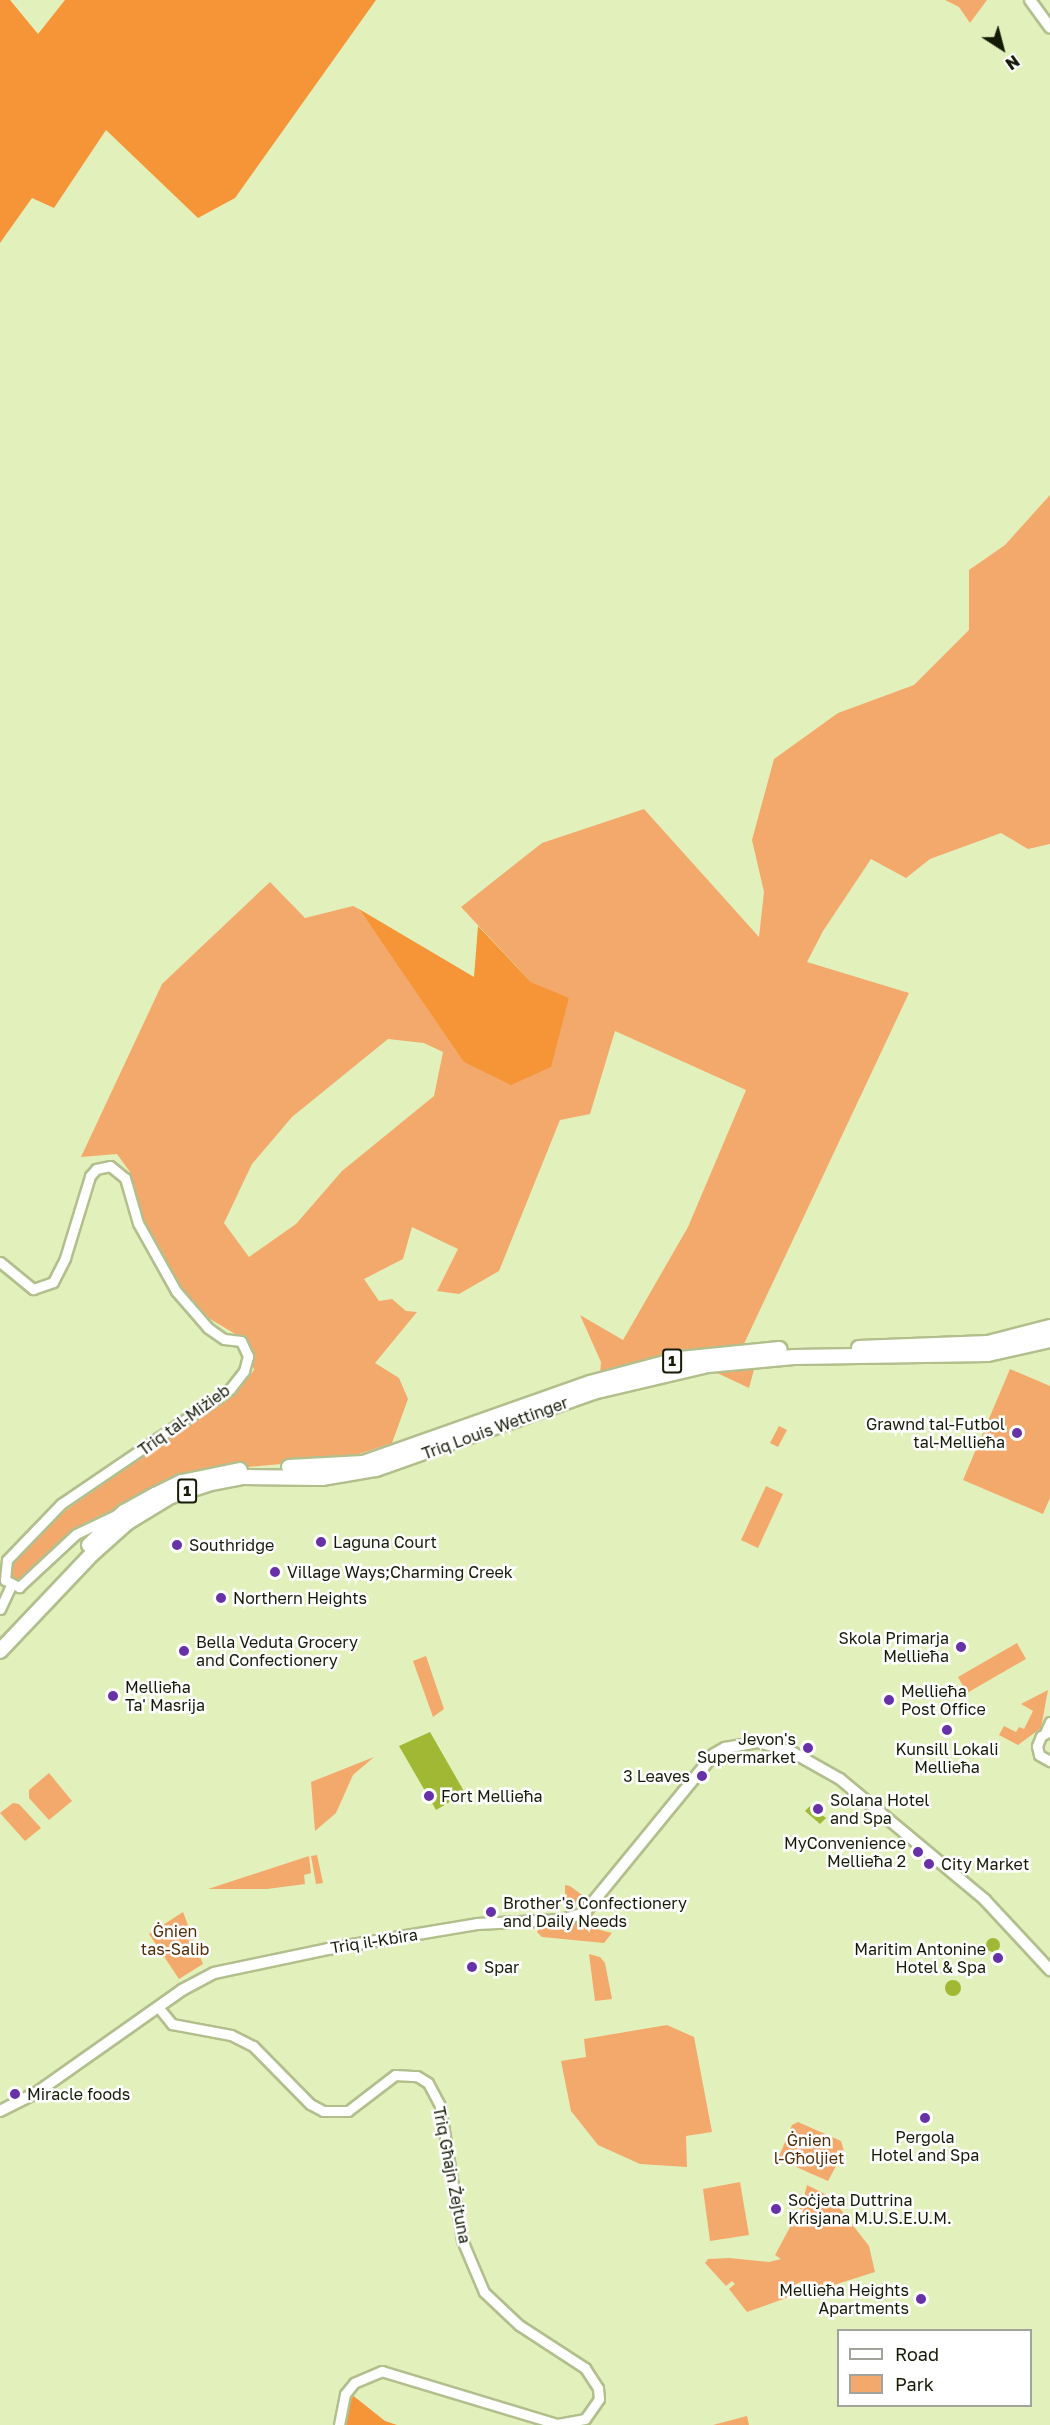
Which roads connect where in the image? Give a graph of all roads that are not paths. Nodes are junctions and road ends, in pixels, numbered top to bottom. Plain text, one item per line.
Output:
1 (1030, 0) edge
2 (1050, 28) edge
3 (0, 1262) edge
4 (1050, 1328) edge
5 (1050, 1340) edge
6 (124, 1512) junction
7 (11, 1585) junction
8 (0, 1609) edge
9 (0, 1638) edge
10 (0, 1651) edge
11 (1050, 1722) edge
12 (1048, 1732) edge
13 (1050, 1761) edge
14 (1050, 1970) edge
15 (159, 2008) junction
16 (0, 2111) edge
17 (339, 2425) edge

1 - 2 main road
3 - 7 street, Triq tal-Miżieb
4 - 6 highway, Triq Louis Wettinger / 1
5 - 10 highway, Triq Louis Wettinger / 1
6 - 7 street
6 - 9 highway, Triq Louis Wettinger / 1
7 - 8 street
11 - 12 street
12 - 13 street
14 - 15 main road, Triq il-Kbira
15 - 16 main road, Triq il-Kbira
15 - 17 street, Triq Għajn Żejtuna

